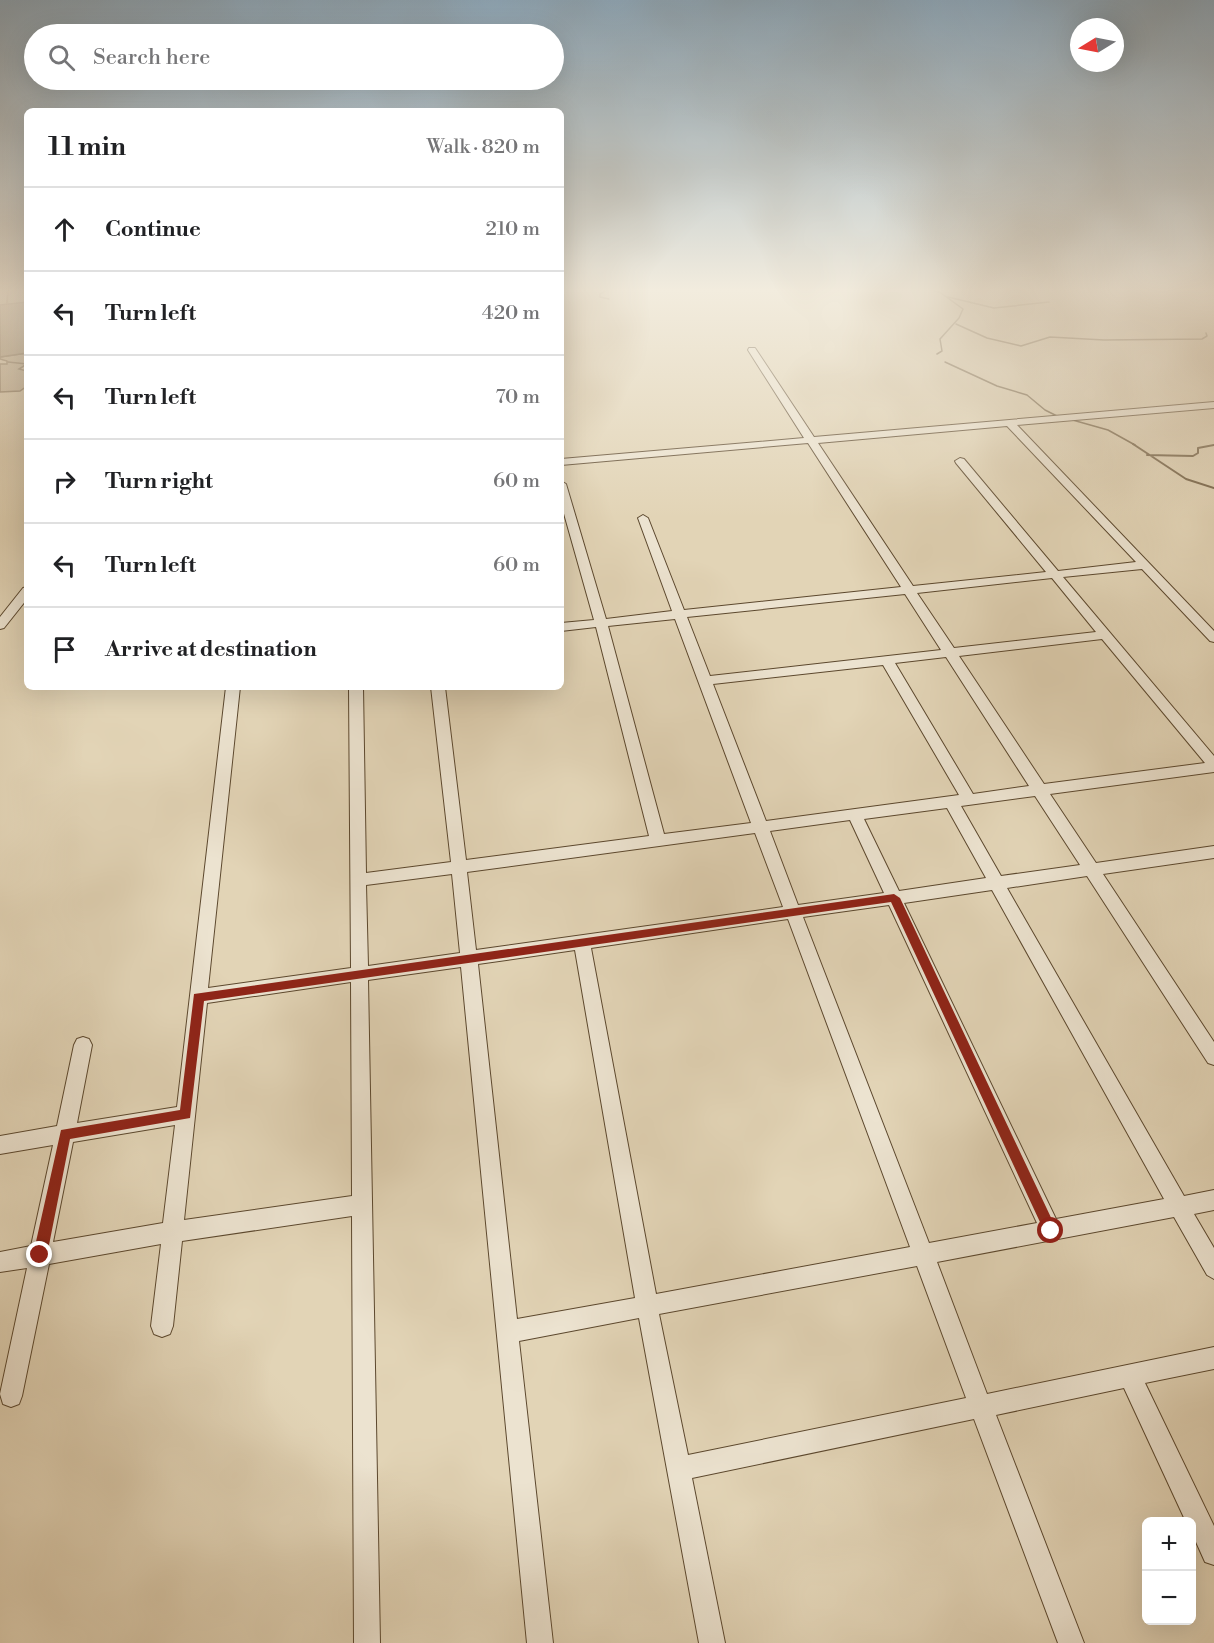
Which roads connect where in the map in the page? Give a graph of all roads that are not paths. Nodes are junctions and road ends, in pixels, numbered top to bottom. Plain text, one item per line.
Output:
1 (762, 365) edge
2 (1214, 405) edge
3 (1010, 423) junction
4 (811, 440) junction
5 (960, 461) dead end
6 (564, 462) edge
7 (564, 494) edge
8 (644, 518) dead end
9 (1145, 565) junction
10 (1055, 575) junction
11 (909, 590) junction
12 (24, 595) edge
13 (680, 615) junction
14 (601, 623) junction
15 (0, 625) edge
16 (564, 627) edge
17 (1105, 635) junction
18 (1214, 638) edge
19 (950, 653) junction
20 (888, 660) junction
21 (705, 681) junction
22 (233, 690) edge
23 (356, 690) edge
24 (438, 690) edge
25 (1214, 766) edge
26 (1040, 790) junction
27 (960, 801) junction
28 (855, 814) junction
29 (761, 827) junction
30 (658, 841) junction
31 (1214, 852) edge
32 (459, 867) junction
33 (1092, 869) junction
34 (358, 880) junction
35 (997, 883) junction
36 (894, 898) junction
37 (793, 912) junction
38 (582, 943) junction
39 (469, 959) junction
40 (359, 974) junction
41 (198, 997) junction
42 (83, 1045) dead end
43 (1214, 1057) edge
44 (186, 1114) junction
45 (65, 1134) junction
46 (0, 1145) edge
47 (1214, 1200) edge
48 (362, 1205) junction
49 (1180, 1207) junction
50 (1051, 1231) junction
51 (172, 1233) junction
52 (40, 1255) junction
53 (923, 1255) junction
54 (0, 1262) edge
55 (1214, 1268) edge
56 (647, 1306) junction
57 (162, 1326) dead end
58 (508, 1332) junction
59 (1214, 1358) edge
60 (1130, 1376) junction
61 (11, 1396) dead end
62 (981, 1407) junction
63 (679, 1469) junction
64 (1214, 1552) edge
65 (367, 1643) edge
66 (540, 1643) edge
67 (712, 1643) edge
68 (1071, 1643) edge

1 - 4 street
2 - 3 street
3 - 4 street
3 - 9 street
4 - 6 street
4 - 11 street
5 - 10 street
7 - 14 street
8 - 13 street
9 - 10 street
9 - 18 street
10 - 11 street
10 - 17 street
11 - 13 street
11 - 19 street
12 - 15 street
13 - 14 street
13 - 21 street
14 - 16 street
14 - 30 street
17 - 19 street
17 - 25 street
19 - 20 street
19 - 26 street
20 - 21 street
20 - 27 street
21 - 29 street
22 - 41 street
23 - 34 street
24 - 32 street
25 - 26 street
26 - 27 street
26 - 33 street
27 - 28 street
27 - 35 street
28 - 29 street
28 - 36 street
29 - 30 street
29 - 37 street
30 - 32 street
31 - 33 street
32 - 34 street
32 - 39 street
33 - 35 street
33 - 43 street
34 - 40 street
35 - 36 street
35 - 49 street
36 - 37 street
36 - 50 street
37 - 38 street
37 - 53 street
38 - 39 street
38 - 56 street
39 - 40 street
39 - 58 street
40 - 41 street
40 - 48 street
41 - 44 street
42 - 45 street
44 - 45 street
44 - 51 street
45 - 46 street
45 - 52 street
47 - 49 street
48 - 51 street
48 - 65 street
49 - 50 street
49 - 55 street
50 - 53 street
51 - 52 street
51 - 57 street
52 - 54 street
52 - 61 street
53 - 56 street
53 - 62 street
56 - 58 street
56 - 63 street
58 - 66 street
59 - 60 street
60 - 62 street
60 - 64 street
62 - 63 street
62 - 68 street
63 - 67 street

